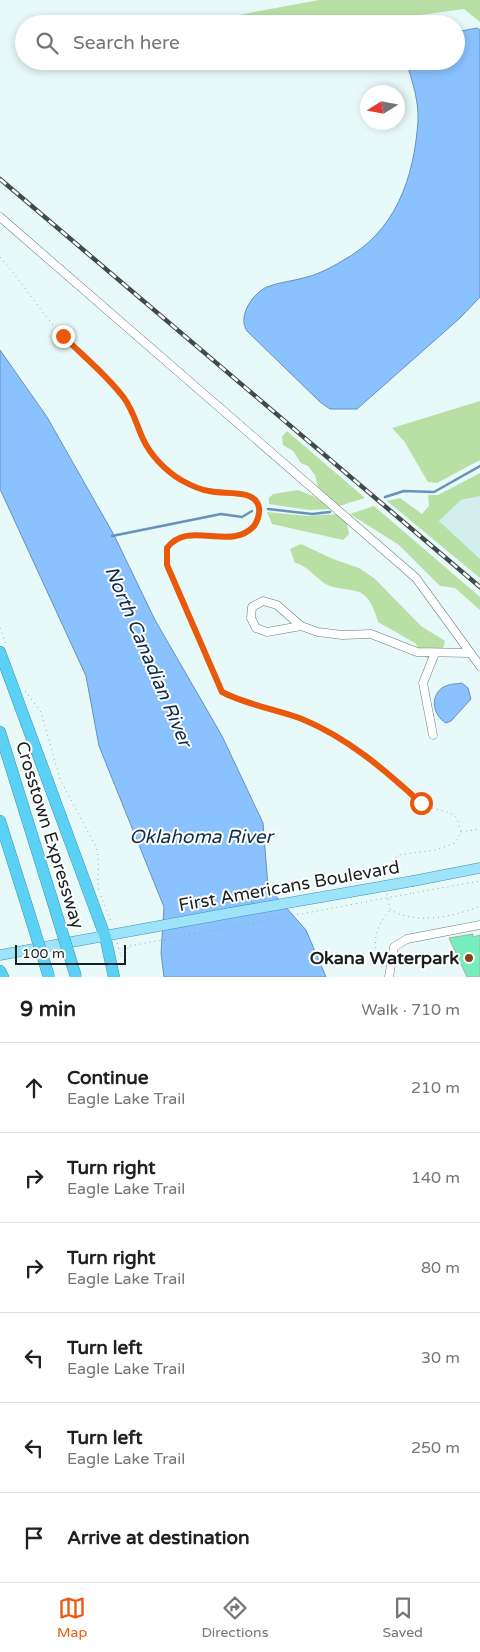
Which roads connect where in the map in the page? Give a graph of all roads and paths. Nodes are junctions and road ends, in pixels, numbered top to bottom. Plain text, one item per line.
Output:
1 (0, 217) edge
2 (0, 257) edge
3 (301, 626) junction
4 (0, 628) edge
5 (4, 651) edge
6 (435, 653) junction
7 (470, 653) junction
8 (480, 666) edge
9 (24, 690) dead end
10 (0, 732) edge
11 (433, 735) dead end
12 (0, 821) edge
13 (480, 830) edge
14 (461, 832) junction
15 (480, 868) edge
16 (385, 871) dead end
17 (480, 881) edge
18 (480, 906) edge
19 (109, 916) dead end
20 (480, 925) edge
21 (105, 936) junction
22 (0, 955) edge
23 (119, 961) dead end
24 (0, 971) edge
25 (387, 976) edge
26 (2, 977) edge
27 (49, 977) edge
28 (76, 977) edge
29 (114, 977) edge

1 - 7 street
2 - 14 path
3 - 3 street
3 - 6 street
4 - 5 path
5 - 21 highway
6 - 7 street
6 - 11 street
7 - 8 street
9 - 19 path
10 - 28 highway, Crosstown Expressway, bridge
12 - 27 highway, bridge
13 - 14 path
14 - 16 path
15 - 21 main road, First Americans Boulevard, bridge
17 - 23 path, bridge
18 - 25 path
20 - 25 street
21 - 22 main road, First Americans Boulevard
21 - 29 highway
24 - 26 highway

